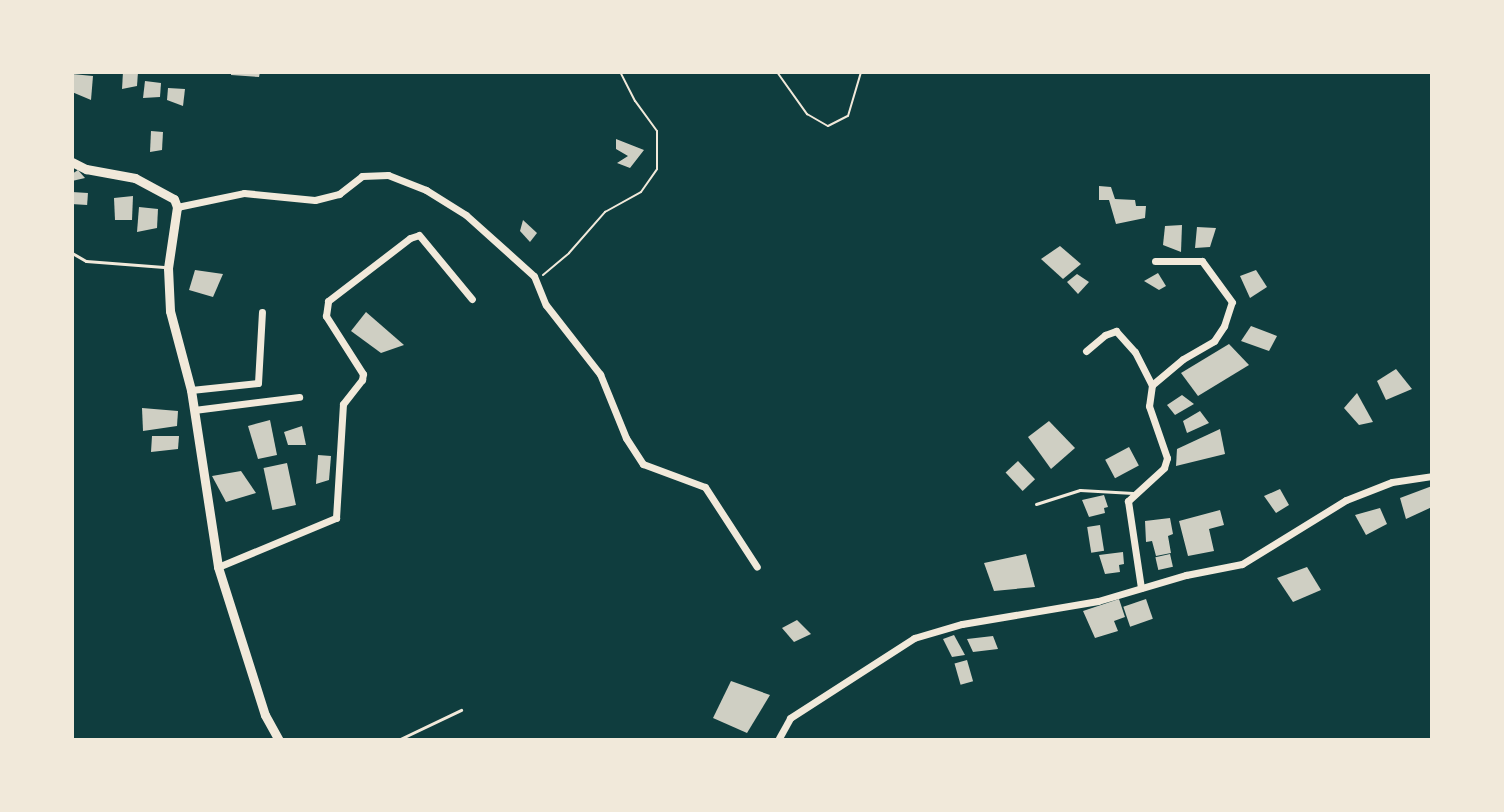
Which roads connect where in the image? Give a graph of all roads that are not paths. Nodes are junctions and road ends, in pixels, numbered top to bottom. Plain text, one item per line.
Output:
1 (72, 162) edge
2 (177, 207) junction
3 (72, 253) edge
4 (1155, 261) dead end
5 (168, 268) junction
6 (472, 299) dead end
7 (262, 312) dead end
8 (1086, 351) dead end
9 (1152, 385) junction
10 (191, 390) junction
11 (299, 397) dead end
12 (194, 410) junction
13 (1432, 476) edge
14 (1133, 493) junction
15 (1036, 504) dead end
16 (218, 567) junction
17 (757, 567) dead end
18 (1141, 588) junction
19 (461, 710) dead end
20 (279, 740) edge
21 (398, 740) edge
22 (778, 740) edge

1 - 2 street
2 - 5 street
2 - 17 street
3 - 5 lane
4 - 9 street
5 - 10 street
6 - 16 street
7 - 10 street
8 - 9 street
9 - 14 street
10 - 12 street
11 - 12 street
12 - 16 street
13 - 18 street
14 - 15 lane
14 - 18 street
16 - 20 street
18 - 22 street
19 - 21 lane

